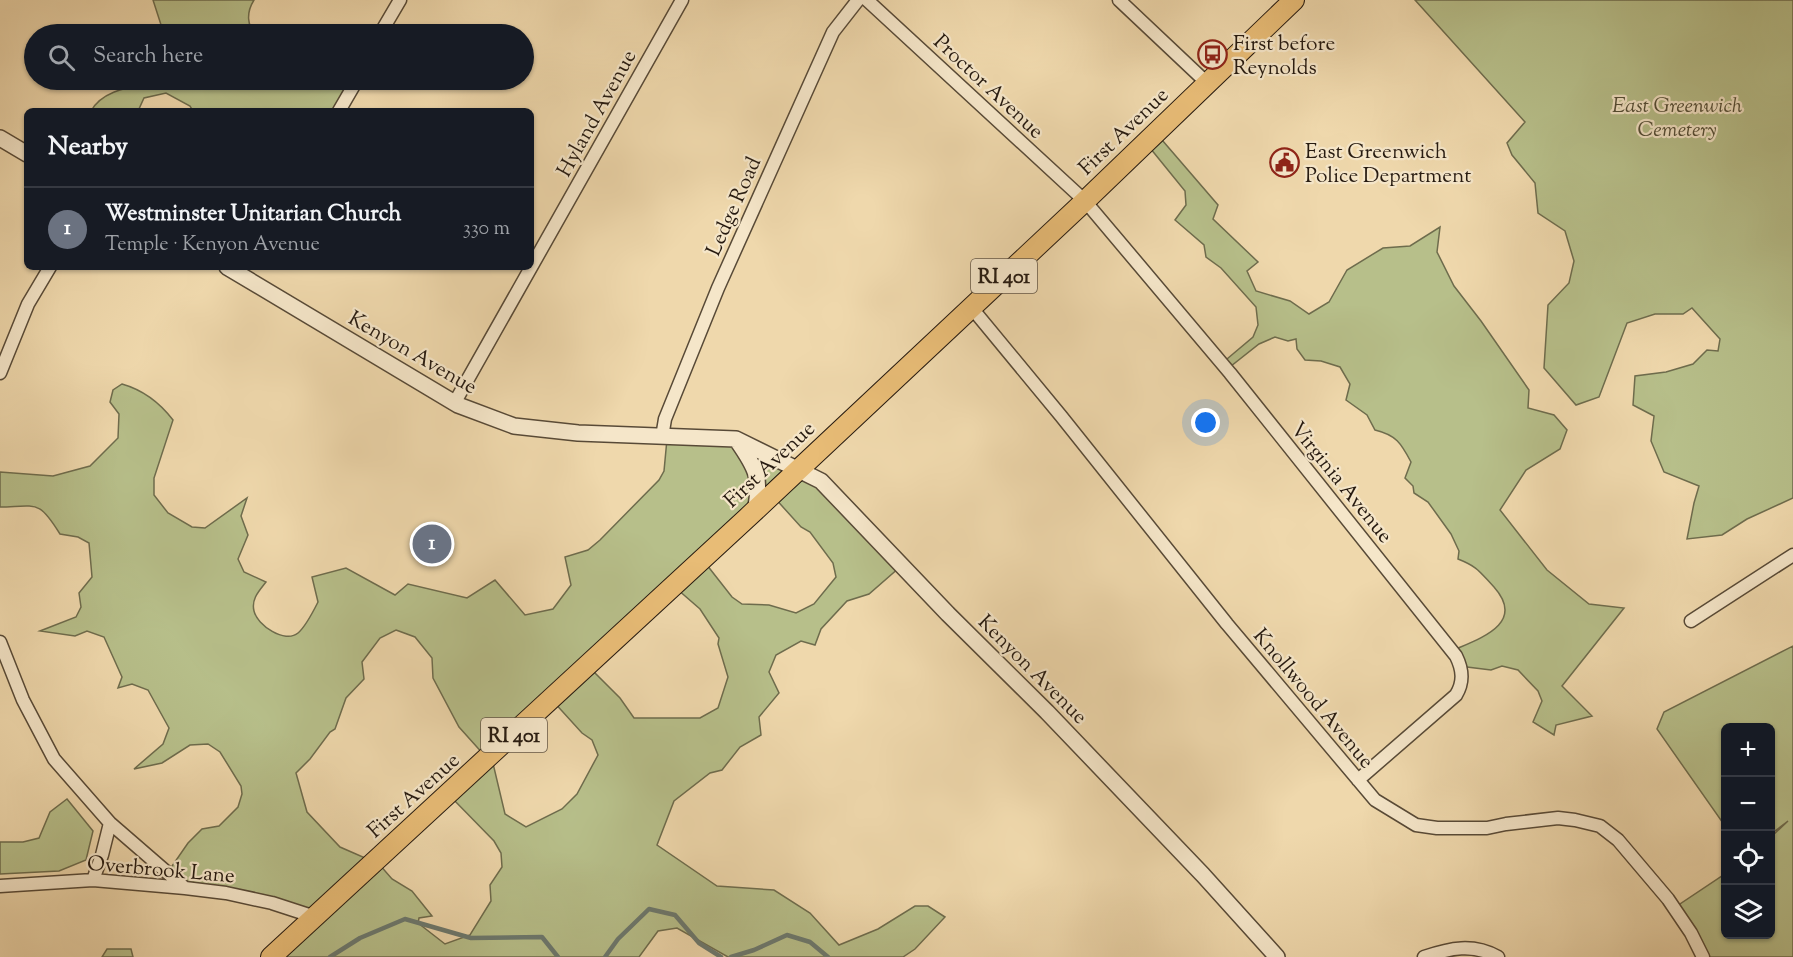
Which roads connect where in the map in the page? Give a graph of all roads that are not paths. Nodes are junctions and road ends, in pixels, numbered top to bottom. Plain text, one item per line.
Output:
1 (400, 0) edge
2 (682, 0) edge
3 (858, 0) edge
4 (867, 0) edge
5 (1119, 0) edge
6 (1294, 0) edge
7 (386, 24) edge
8 (1207, 83) junction
9 (351, 90) edge
10 (341, 108) edge
11 (0, 138) edge
12 (24, 152) edge
13 (1085, 201) junction
14 (534, 262) edge
15 (48, 270) edge
16 (239, 270) edge
17 (530, 270) edge
18 (971, 307) junction
19 (0, 373) edge
20 (455, 402) junction
21 (662, 437) junction
22 (736, 439) junction
23 (799, 469) junction
24 (755, 511) junction
25 (1793, 555) edge
26 (1691, 621) dead end
27 (0, 642) edge
28 (1358, 780) junction
29 (110, 823) junction
30 (93, 880) junction
31 (0, 886) edge
32 (185, 888) junction
33 (315, 917) junction
34 (271, 957) edge
35 (1277, 957) edge
36 (1424, 957) edge
37 (1498, 957) edge
38 (1703, 957) edge

1 - 7 street
2 - 14 street, Hyland Avenue
3 - 21 street, Ledge Road
4 - 13 street, Proctor Avenue
5 - 8 street
6 - 8 main road, First Avenue / RI 401
8 - 13 main road, First Avenue / RI 401
9 - 10 street
11 - 12 street
13 - 18 main road, First Avenue / RI 401
13 - 28 street, Virginia Avenue
15 - 19 street
16 - 20 street, Kenyon Avenue
17 - 20 street, Hyland Avenue
18 - 23 main road, First Avenue / RI 401
18 - 28 street, Knollwood Avenue
20 - 21 street, Kenyon Avenue
21 - 22 street, Kenyon Avenue
22 - 23 street, Kenyon Avenue
22 - 24 street
23 - 24 main road, First Avenue / RI 401
23 - 35 street, Kenyon Avenue
24 - 33 main road, First Avenue / RI 401
25 - 26 street
27 - 29 street
28 - 38 street, Knollwood Avenue
29 - 30 street
29 - 32 street
30 - 31 street, Overbrook Lane
30 - 32 street, Overbrook Lane
32 - 33 street, Overbrook Lane
33 - 34 main road, First Avenue / RI 401
36 - 37 street

